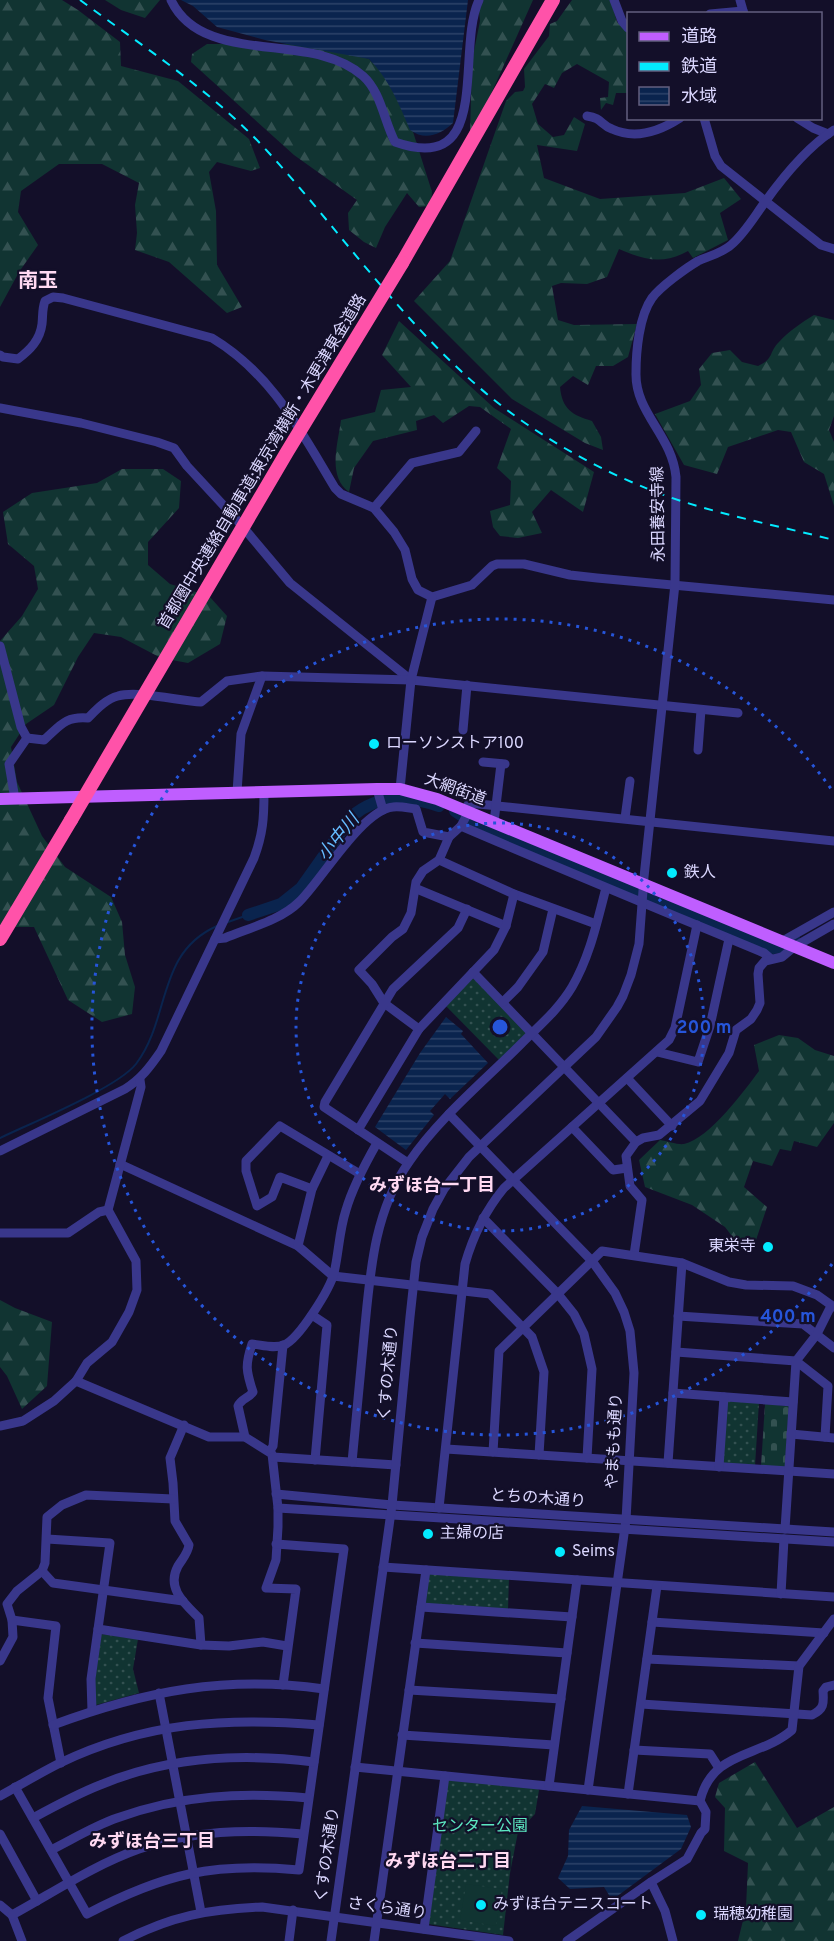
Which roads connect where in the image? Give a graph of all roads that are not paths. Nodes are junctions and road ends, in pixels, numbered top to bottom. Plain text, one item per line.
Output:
1 (171, 0) edge
2 (479, 0) edge
3 (553, 0) edge
4 (614, 0) edge
5 (740, 0) edge
6 (744, 12) edge
7 (627, 27) edge
8 (587, 116) dead end
9 (678, 120) edge
10 (705, 120) edge
11 (800, 120) edge
12 (831, 132) edge
13 (766, 200) junction
14 (834, 249) edge
15 (0, 355) edge
16 (0, 408) edge
17 (476, 432) dead end
18 (374, 508) junction
19 (675, 584) junction
20 (432, 597) junction
21 (834, 600) edge
22 (0, 646) edge
23 (262, 676) junction
24 (411, 680) junction
25 (467, 685) junction
26 (662, 706) junction
27 (701, 710) junction
28 (738, 713) dead end
29 (464, 730) dead end
30 (27, 738) junction
31 (698, 750) dead end
32 (483, 762) dead end
33 (630, 781) dead end
34 (378, 789) junction
35 (400, 789) junction
36 (237, 792) junction
37 (264, 792) junction
38 (0, 799) edge
39 (15, 800) junction
40 (497, 806) junction
41 (384, 810) junction
42 (467, 811) junction
43 (625, 818) junction
44 (649, 821) junction
45 (494, 822) junction
46 (461, 826) junction
47 (449, 837) junction
48 (834, 841) edge
49 (439, 860) junction
50 (644, 884) junction
51 (606, 888) junction
52 (417, 889) junction
53 (514, 894) junction
54 (643, 902) junction
55 (467, 909) junction
56 (553, 909) junction
57 (834, 912) edge
58 (596, 924) junction
59 (834, 924) edge
60 (697, 925) junction
61 (506, 926) junction
62 (0, 939) edge
63 (215, 939) junction
64 (729, 939) junction
65 (781, 942) junction
66 (794, 947) junction
67 (771, 959) junction
68 (834, 963) edge
69 (473, 972) junction
70 (503, 1002) junction
71 (384, 1003) junction
72 (419, 1029) junction
73 (532, 1034) junction
74 (657, 1052) junction
75 (564, 1067) junction
76 (627, 1078) junction
77 (140, 1080) junction
78 (600, 1103) junction
79 (449, 1114) junction
80 (672, 1126) junction
81 (573, 1127) junction
82 (358, 1130) junction
83 (636, 1142) junction
84 (377, 1143) junction
85 (480, 1147) junction
86 (0, 1151) edge
87 (328, 1156) junction
88 (408, 1163) junction
89 (120, 1164) junction
90 (627, 1168) junction
91 (360, 1174) junction
92 (513, 1180) junction
93 (312, 1189) junction
94 (108, 1210) junction
95 (483, 1218) junction
96 (0, 1233) edge
97 (298, 1246) junction
98 (634, 1255) junction
99 (592, 1262) junction
100 (682, 1263) junction
101 (333, 1276) junction
102 (370, 1280) junction
103 (414, 1285) junction
104 (461, 1291) junction
105 (558, 1294) junction
106 (833, 1306) edge
107 (312, 1315) junction
108 (678, 1316) junction
109 (523, 1327) junction
110 (817, 1334) junction
111 (283, 1345) junction
112 (834, 1348) edge
113 (676, 1352) junction
114 (796, 1361) junction
115 (76, 1381) junction
116 (673, 1393) junction
117 (724, 1397) junction
118 (793, 1402) junction
119 (184, 1425) junction
120 (0, 1426) edge
121 (791, 1434) junction
122 (245, 1437) junction
123 (830, 1437) edge
124 (446, 1449) junction
125 (493, 1452) junction
126 (271, 1454) junction
127 (539, 1455) junction
128 (587, 1458) junction
129 (315, 1460) junction
130 (629, 1460) junction
131 (352, 1462) junction
132 (668, 1463) junction
133 (396, 1465) junction
134 (719, 1467) junction
135 (788, 1471) junction
136 (834, 1474) edge
137 (276, 1494) junction
138 (173, 1499) junction
139 (279, 1508) junction
140 (439, 1508) junction
141 (391, 1509) junction
142 (625, 1524) junction
143 (834, 1532) edge
144 (784, 1534) junction
145 (47, 1539) junction
146 (834, 1542) edge
147 (276, 1544) junction
148 (383, 1567) junction
149 (426, 1570) junction
150 (42, 1571) junction
151 (577, 1580) junction
152 (616, 1582) junction
153 (657, 1586) junction
154 (103, 1589) junction
155 (781, 1594) junction
156 (834, 1598) edge
157 (183, 1601) junction
158 (421, 1607) junction
159 (572, 1617) junction
160 (834, 1619) edge
161 (12, 1620) junction
162 (652, 1622) junction
163 (98, 1629) junction
164 (824, 1632) junction
165 (415, 1643) junction
166 (201, 1645) junction
167 (287, 1646) junction
168 (567, 1653) junction
169 (647, 1659) junction
170 (0, 1661) edge
171 (799, 1666) junction
172 (283, 1685) junction
173 (834, 1685) edge
174 (324, 1689) junction
175 (409, 1690) junction
176 (159, 1693) junction
177 (561, 1699) junction
178 (641, 1704) junction
179 (92, 1711) junction
180 (793, 1715) junction
181 (53, 1725) junction
182 (319, 1725) junction
183 (166, 1729) junction
184 (402, 1736) junction
185 (554, 1745) junction
186 (634, 1750) junction
187 (314, 1761) junction
188 (61, 1763) junction
189 (173, 1764) junction
190 (355, 1767) junction
191 (718, 1768) junction
192 (398, 1772) junction
193 (445, 1776) junction
194 (549, 1786) junction
195 (15, 1787) junction
196 (588, 1790) junction
197 (628, 1794) junction
198 (0, 1796) edge
199 (308, 1798) junction
200 (180, 1800) junction
201 (700, 1801) junction
202 (33, 1818) junction
203 (0, 1834) edge
204 (303, 1834) junction
205 (187, 1836) junction
206 (51, 1850) junction
207 (193, 1872) junction
208 (651, 1882) junction
209 (69, 1883) junction
210 (37, 1901) junction
211 (0, 1905) edge
212 (293, 1910) junction
213 (201, 1912) junction
214 (12, 1915) junction
215 (334, 1917) junction
216 (376, 1922) junction
217 (424, 1929) junction
218 (22, 1941) edge
219 (123, 1941) edge
220 (289, 1941) edge
221 (331, 1941) edge
222 (374, 1941) edge
223 (509, 1941) edge
224 (567, 1941) edge
225 (674, 1941) edge

1 - 2 street
3 - 62 highway, 首都圏中央連絡自動車道;東京湾横断・木更津東金道路, bridge
4 - 7 street
5 - 6 street
8 - 9 street
10 - 13 street
11 - 12 street
12 - 13 street, 永田養安寺線
13 - 14 street
13 - 19 street, 永田養安寺線
15 - 18 street
16 - 24 street
17 - 18 street
18 - 20 street
19 - 20 street
19 - 21 street
19 - 26 street, 永田養安寺線
20 - 24 street
22 - 30 street
23 - 24 street
23 - 30 street
23 - 36 street
24 - 25 street
24 - 35 street
25 - 26 street
25 - 29 street
26 - 27 street
26 - 44 street, 永田養安寺線
27 - 28 street
27 - 31 street
30 - 39 street
32 - 40 street
33 - 43 street
34 - 35 main road, 大網街道
34 - 37 main road, 大網街道
34 - 41 street
35 - 42 main road, 大網街道
36 - 37 main road, 大網街道
36 - 39 main road, 大網街道
37 - 63 street
38 - 39 main road, 大網街道
40 - 42 street
40 - 43 street
40 - 45 street
41 - 47 street
41 - 63 street
42 - 45 main road, 大網街道
42 - 46 street
43 - 44 street
44 - 48 street
44 - 50 street, 永田養安寺線
45 - 50 main road, 大網街道
46 - 47 street
46 - 51 street
47 - 49 street
49 - 52 street
49 - 53 street
50 - 54 street, くすの木通り
50 - 65 main road, 大網街道
51 - 54 street
51 - 58 street
52 - 55 street
52 - 71 street
53 - 56 street
53 - 61 street
54 - 60 street
54 - 75 street, くすの木通り
55 - 61 street
55 - 71 street
56 - 58 street
56 - 70 street
57 - 65 street
58 - 73 street
59 - 66 street
60 - 64 street
60 - 74 street
61 - 69 street
63 - 77 street
64 - 67 street
64 - 74 street
65 - 66 main road, 大網街道
66 - 67 street
66 - 68 main road, 大網街道
67 - 80 street
69 - 70 street
69 - 72 street
70 - 73 street
71 - 72 street
71 - 82 street
72 - 82 street
73 - 75 street
73 - 79 street
74 - 76 street
75 - 78 street
75 - 85 street, くすの木通り
76 - 78 street
76 - 80 street
77 - 86 street
77 - 89 street
78 - 81 street
78 - 83 street
79 - 85 street, やまもも通り
79 - 88 street
80 - 83 street
81 - 90 street
81 - 92 street
82 - 84 street
83 - 90 street
84 - 88 street
84 - 91 street
85 - 92 street, やまもも通り
85 - 103 street, くすの木通り
87 - 91 street
87 - 93 street
87 - 93 street
88 - 102 street
89 - 94 street
89 - 97 street
90 - 98 street
91 - 101 street
92 - 95 street
92 - 99 street, やまもも通り
93 - 97 street
94 - 96 street
94 - 115 street
95 - 104 street
95 - 105 street
97 - 101 street
98 - 99 street
98 - 100 street
99 - 105 street
99 - 130 street, やまもも通り
100 - 106 street
100 - 108 street
101 - 102 street
101 - 107 street
102 - 103 street
102 - 131 street
103 - 104 street
103 - 133 street, くすの木通り
104 - 109 street
104 - 124 street
105 - 109 street
105 - 128 street
106 - 110 street
107 - 111 street
107 - 129 street
108 - 110 street
108 - 113 street
109 - 125 street
109 - 127 street
110 - 112 street
110 - 114 street
111 - 122 street
111 - 126 street
113 - 114 street
113 - 116 street
114 - 118 street
114 - 123 street
115 - 119 street
115 - 120 street
116 - 117 street
116 - 132 street
117 - 118 street
117 - 134 street
118 - 121 street
119 - 122 street
119 - 138 street
121 - 123 street
121 - 135 street
122 - 126 street
124 - 125 street
124 - 140 street
125 - 127 street
126 - 129 street
126 - 137 street
127 - 128 street
128 - 130 street
129 - 131 street
130 - 132 street
130 - 142 street, やまもも通り
131 - 133 street
132 - 134 street
133 - 141 street, くすの木通り
134 - 135 street
135 - 136 street
135 - 144 street
137 - 139 street
137 - 141 street, とちの木通り
138 - 145 street
138 - 157 street
139 - 141 street, とちの木通り
139 - 147 street
140 - 141 street, とちの木通り
140 - 142 street, とちの木通り
141 - 142 street, とちの木通り
141 - 148 street, くすの木通り
142 - 144 street, とちの木通り
142 - 152 street, やまもも通り
143 - 144 street, とちの木通り
144 - 146 street, とちの木通り
144 - 155 street
145 - 150 street
145 - 154 street
147 - 167 street
147 - 174 street
148 - 149 street
148 - 190 street, くすの木通り
149 - 151 street
149 - 158 street
150 - 154 street
150 - 161 street
151 - 152 street
151 - 159 street
152 - 153 street
152 - 196 street, やまもも通り
153 - 155 street
153 - 162 street
154 - 157 street
154 - 163 street
155 - 156 street
157 - 166 street
158 - 159 street
158 - 165 street
159 - 168 street
160 - 164 street
161 - 170 street
161 - 181 street
162 - 164 street
162 - 169 street
163 - 166 street
163 - 179 street
164 - 171 street
165 - 168 street
165 - 175 street
166 - 167 street
167 - 172 street
168 - 177 street
169 - 171 street
169 - 178 street
171 - 180 street
172 - 174 street
172 - 176 street
173 - 180 street
174 - 182 street
175 - 177 street
175 - 184 street
176 - 179 street
176 - 183 street
177 - 185 street
178 - 180 street
178 - 186 street
179 - 181 street
180 - 191 street
181 - 188 street
182 - 183 street
182 - 187 street
183 - 188 street
183 - 189 street
184 - 185 street
184 - 192 street
185 - 194 street
186 - 191 street
186 - 197 street
187 - 189 street
187 - 199 street
188 - 195 street
189 - 200 street
189 - 202 street
190 - 192 street
190 - 215 street, くすの木通り
191 - 201 street
192 - 193 street
192 - 216 street
193 - 194 street
193 - 217 street
194 - 196 street
195 - 198 street
195 - 202 street
196 - 197 street
197 - 201 street
199 - 200 street
199 - 204 street
200 - 205 street
200 - 206 street
201 - 208 street
202 - 206 street
203 - 210 street
204 - 205 street
204 - 207 street
205 - 207 street
205 - 209 street
206 - 209 street
207 - 209 street
207 - 213 street
208 - 224 street
208 - 225 street
209 - 210 street
210 - 214 street
211 - 214 street
212 - 213 street, さくら通り
212 - 215 street, さくら通り
212 - 220 street
213 - 219 street, さくら通り
214 - 218 street
215 - 216 street, さくら通り
215 - 221 street, くすの木通り
216 - 217 street, さくら通り
216 - 222 street
217 - 223 street, さくら通り

